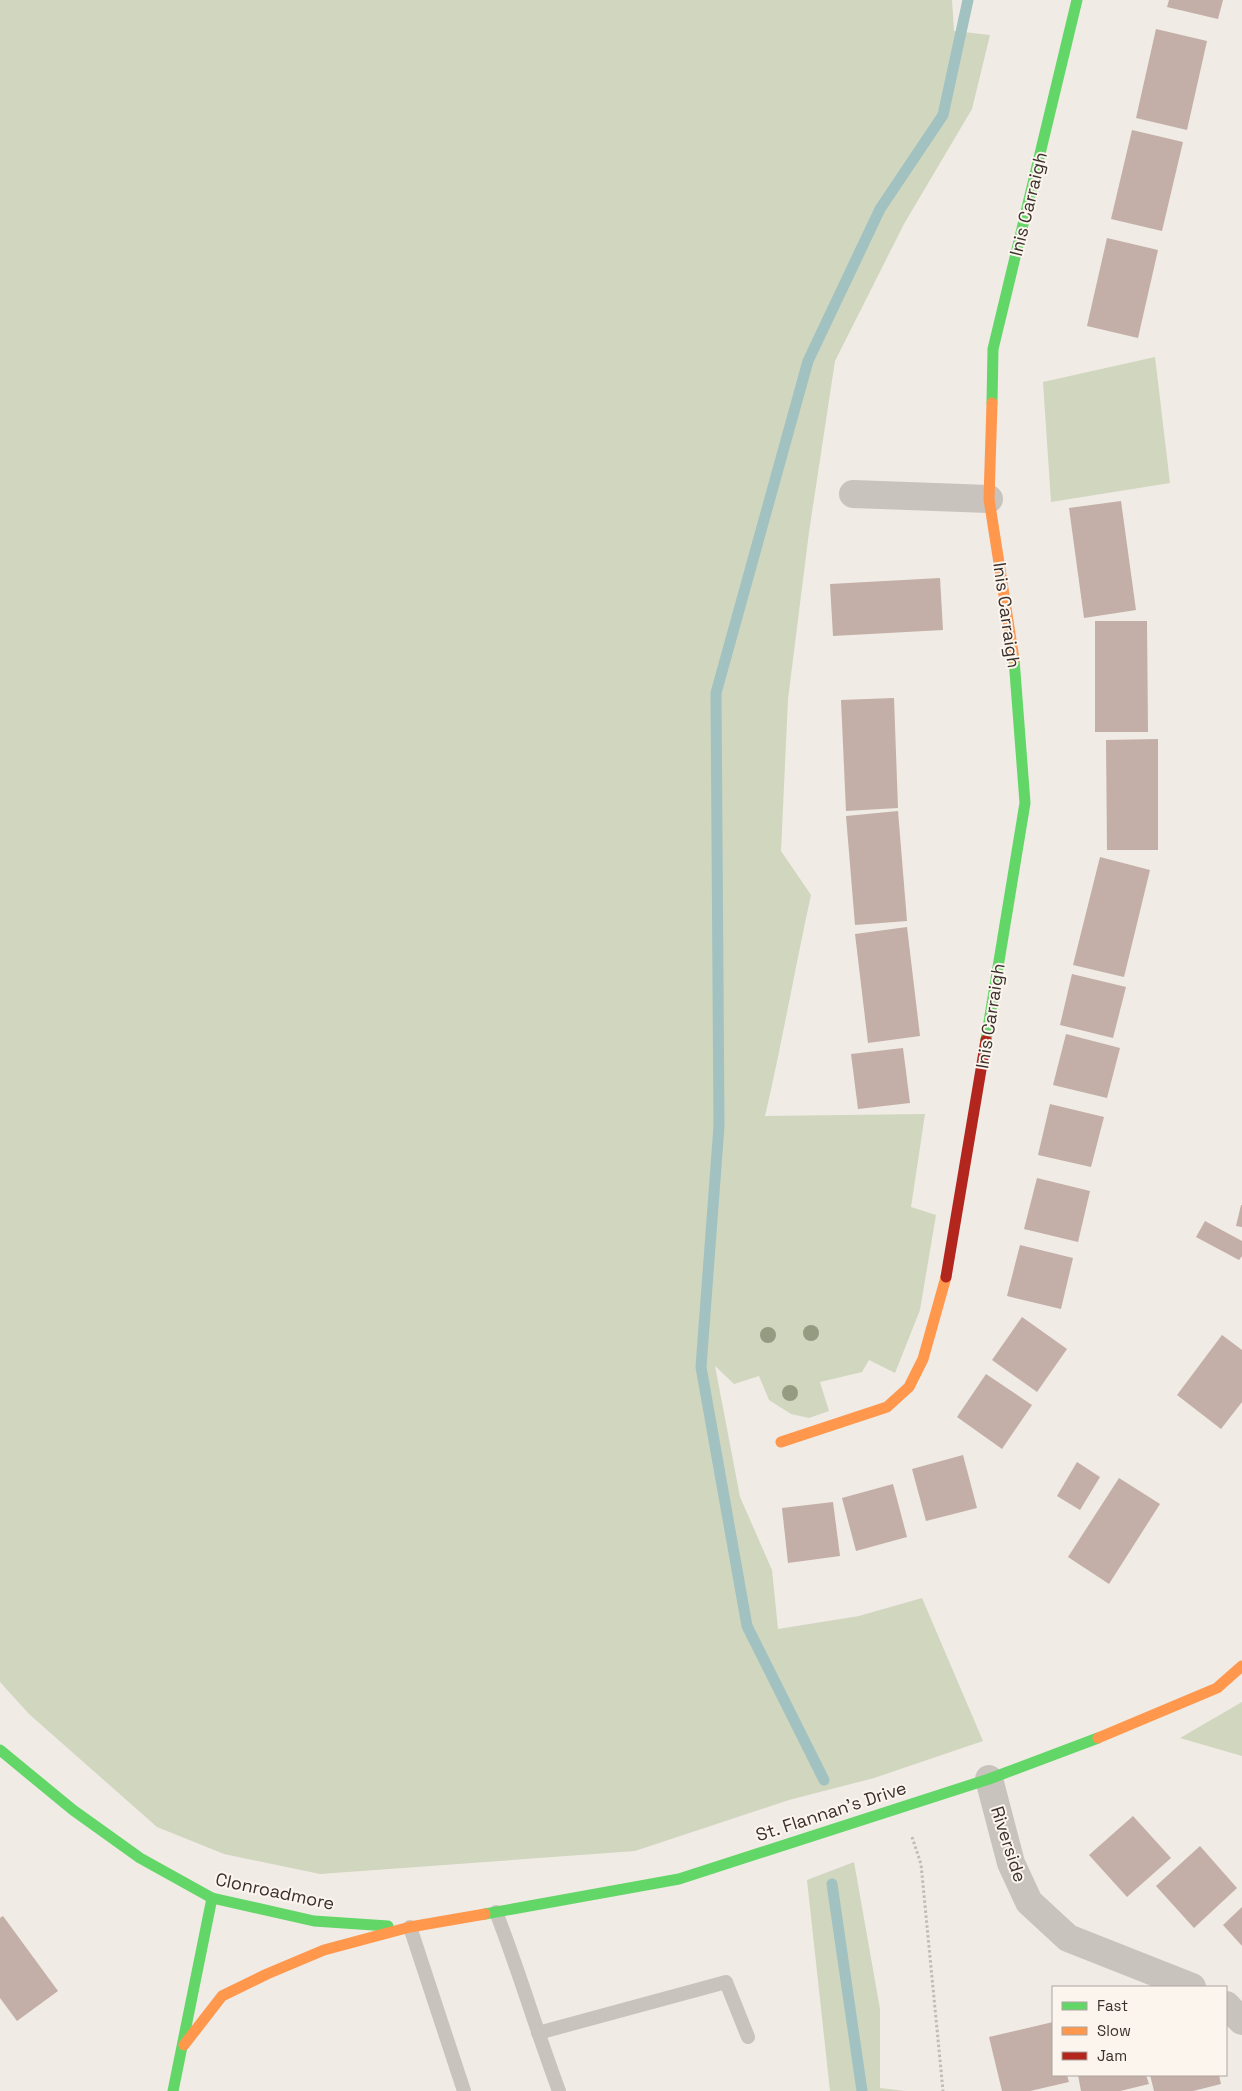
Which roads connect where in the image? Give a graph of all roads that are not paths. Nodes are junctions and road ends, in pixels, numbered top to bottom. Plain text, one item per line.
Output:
1 (1077, 0) edge
2 (853, 494) dead end
3 (989, 499) junction
4 (781, 1442) dead end
5 (1242, 1666) edge
6 (0, 1750) edge
7 (989, 1779) junction
8 (212, 1898) junction
9 (496, 1912) junction
10 (410, 1927) junction
11 (1189, 1986) edge
12 (1227, 2006) edge
13 (1242, 2021) edge
14 (538, 2033) junction
15 (748, 2037) dead end
16 (184, 2045) junction
17 (173, 2091) edge
18 (464, 2091) edge
19 (559, 2091) edge

1 - 3 street, Inis Carraigh
2 - 3 street
3 - 4 street, Inis Carraigh
5 - 7 street, St. Flannan's Drive
6 - 8 street, Clonroadmore
7 - 9 street, St. Flannan's Drive
7 - 11 street, Riverside
8 - 10 street, Clonroadmore
8 - 16 street
9 - 10 street, St. Flannan's Drive
9 - 14 lane
10 - 16 street
10 - 18 lane
12 - 13 street
14 - 15 lane
14 - 19 lane
16 - 17 street

